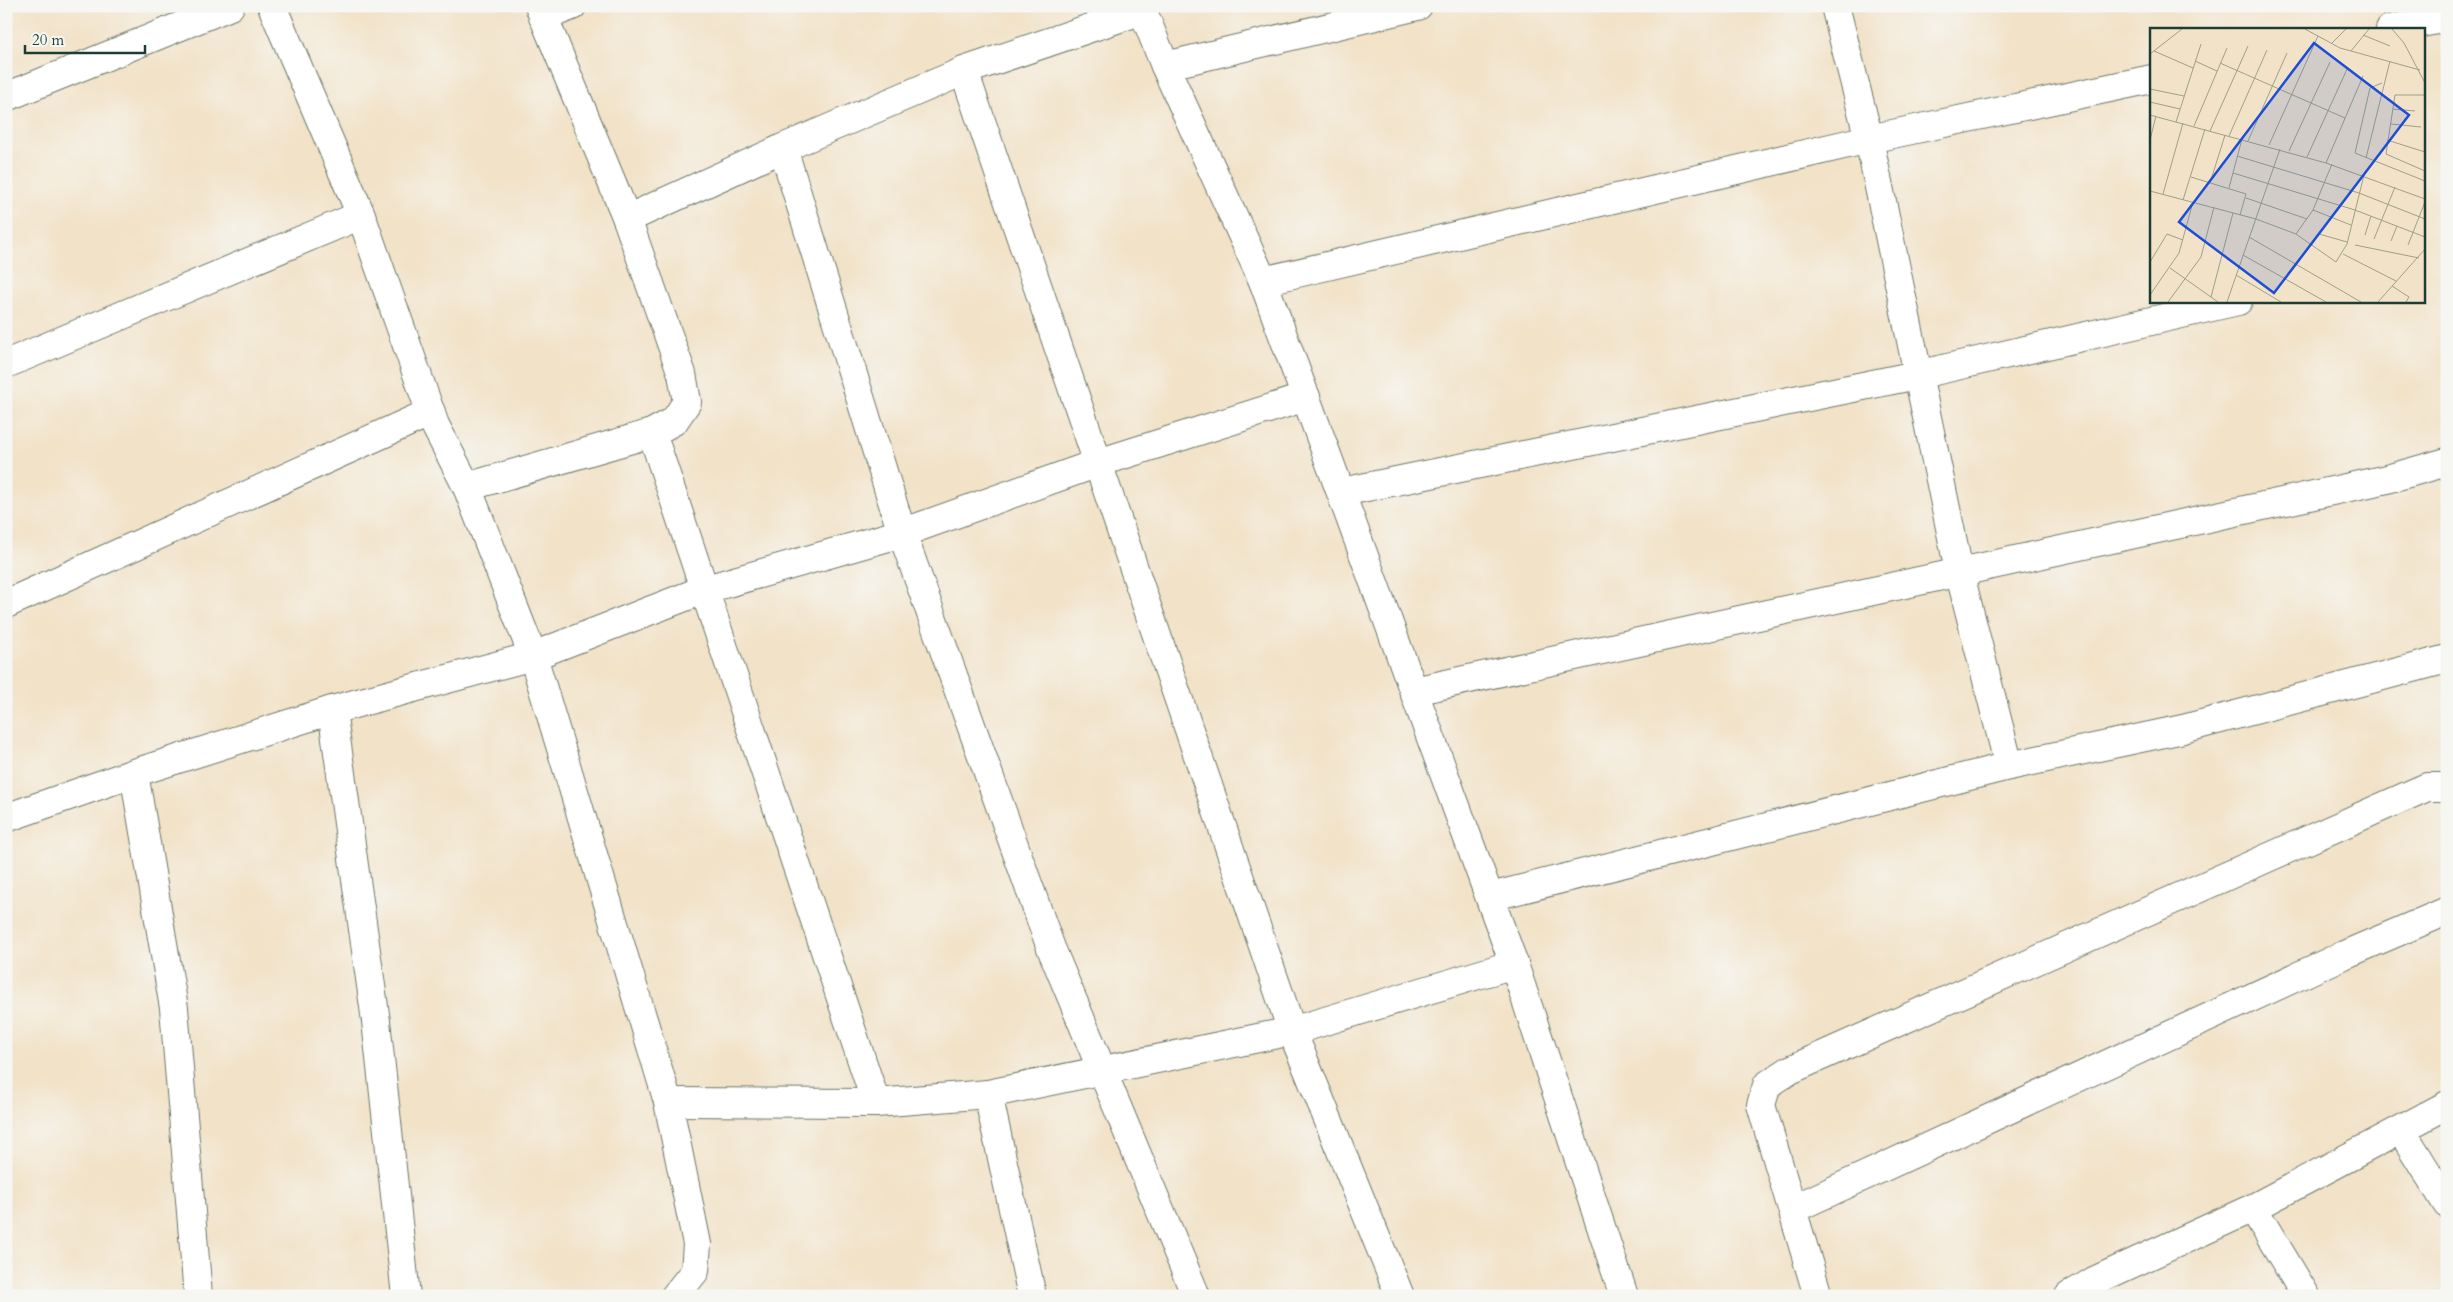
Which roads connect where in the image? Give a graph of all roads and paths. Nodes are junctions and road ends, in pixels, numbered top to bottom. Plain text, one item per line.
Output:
1 (230, 6) edge
2 (272, 6) edge
3 (572, 6) edge
4 (1418, 6) edge
5 (1835, 6) edge
6 (1142, 8) edge
7 (541, 12) edge
8 (2447, 18) edge
9 (2395, 28) edge
10 (1165, 66) junction
11 (964, 71) junction
12 (2150, 79) edge
13 (6, 97) edge
14 (1869, 139) junction
15 (783, 148) junction
16 (361, 215) junction
17 (627, 219) junction
18 (1263, 281) junction
19 (2234, 302) edge
20 (6, 364) edge
21 (1917, 375) junction
22 (1306, 397) junction
23 (431, 412) junction
24 (652, 432) junction
25 (2447, 462) edge
26 (1098, 463) junction
27 (467, 487) junction
28 (1342, 492) junction
29 (902, 533) junction
30 (1959, 571) junction
31 (704, 590) junction
32 (6, 604) edge
33 (533, 656) junction
34 (2447, 660) edge
35 (1414, 691) junction
36 (332, 710) junction
37 (2009, 766) junction
38 (134, 774) junction
39 (2447, 786) edge
40 (6, 818) edge
41 (1490, 897) junction
42 (2447, 911) edge
43 (1514, 964) junction
44 (1292, 1032) junction
45 (1103, 1071) junction
46 (988, 1094) junction
47 (668, 1102) junction
48 (876, 1103) junction
49 (2447, 1105) edge
50 (2401, 1130) junction
51 (2447, 1204) edge
52 (2253, 1208) junction
53 (1793, 1209) junction
54 (2097, 1288) edge
55 (198, 1296) edge
56 (406, 1296) edge
57 (674, 1296) edge
58 (1032, 1296) edge
59 (1196, 1296) edge
60 (1400, 1296) edge
61 (1624, 1296) edge
62 (1818, 1296) edge
63 (2068, 1296) edge
64 (2306, 1296) edge

1 - 13 street
2 - 16 street
3 - 7 street
4 - 10 street
5 - 14 street
6 - 10 street
6 - 11 street
7 - 17 street
8 - 9 street
10 - 18 street
11 - 15 street
11 - 26 street
12 - 14 street
14 - 18 street
14 - 21 street
15 - 17 street
15 - 29 street
16 - 20 street
16 - 23 street
17 - 24 street
18 - 22 street
19 - 21 street
21 - 28 street
21 - 30 street
22 - 26 street
22 - 28 street
23 - 27 street
23 - 32 street
24 - 27 street
24 - 31 street
25 - 30 street
26 - 29 street
26 - 44 street
27 - 33 street
28 - 35 street
29 - 31 street
29 - 45 street
30 - 35 street
30 - 37 street
31 - 33 street
31 - 48 street
33 - 36 street
33 - 47 street
34 - 37 street
35 - 41 street
36 - 38 street
36 - 56 street
37 - 41 street
38 - 40 street
38 - 55 street
39 - 53 street
41 - 43 street
42 - 53 street
43 - 44 street
43 - 61 street
44 - 45 street
44 - 60 street
45 - 46 street
45 - 59 street
46 - 48 street
46 - 58 street
47 - 48 street
47 - 57 street
49 - 50 street
50 - 51 street
50 - 52 street
52 - 54 street
52 - 64 street
53 - 62 street
54 - 63 street

